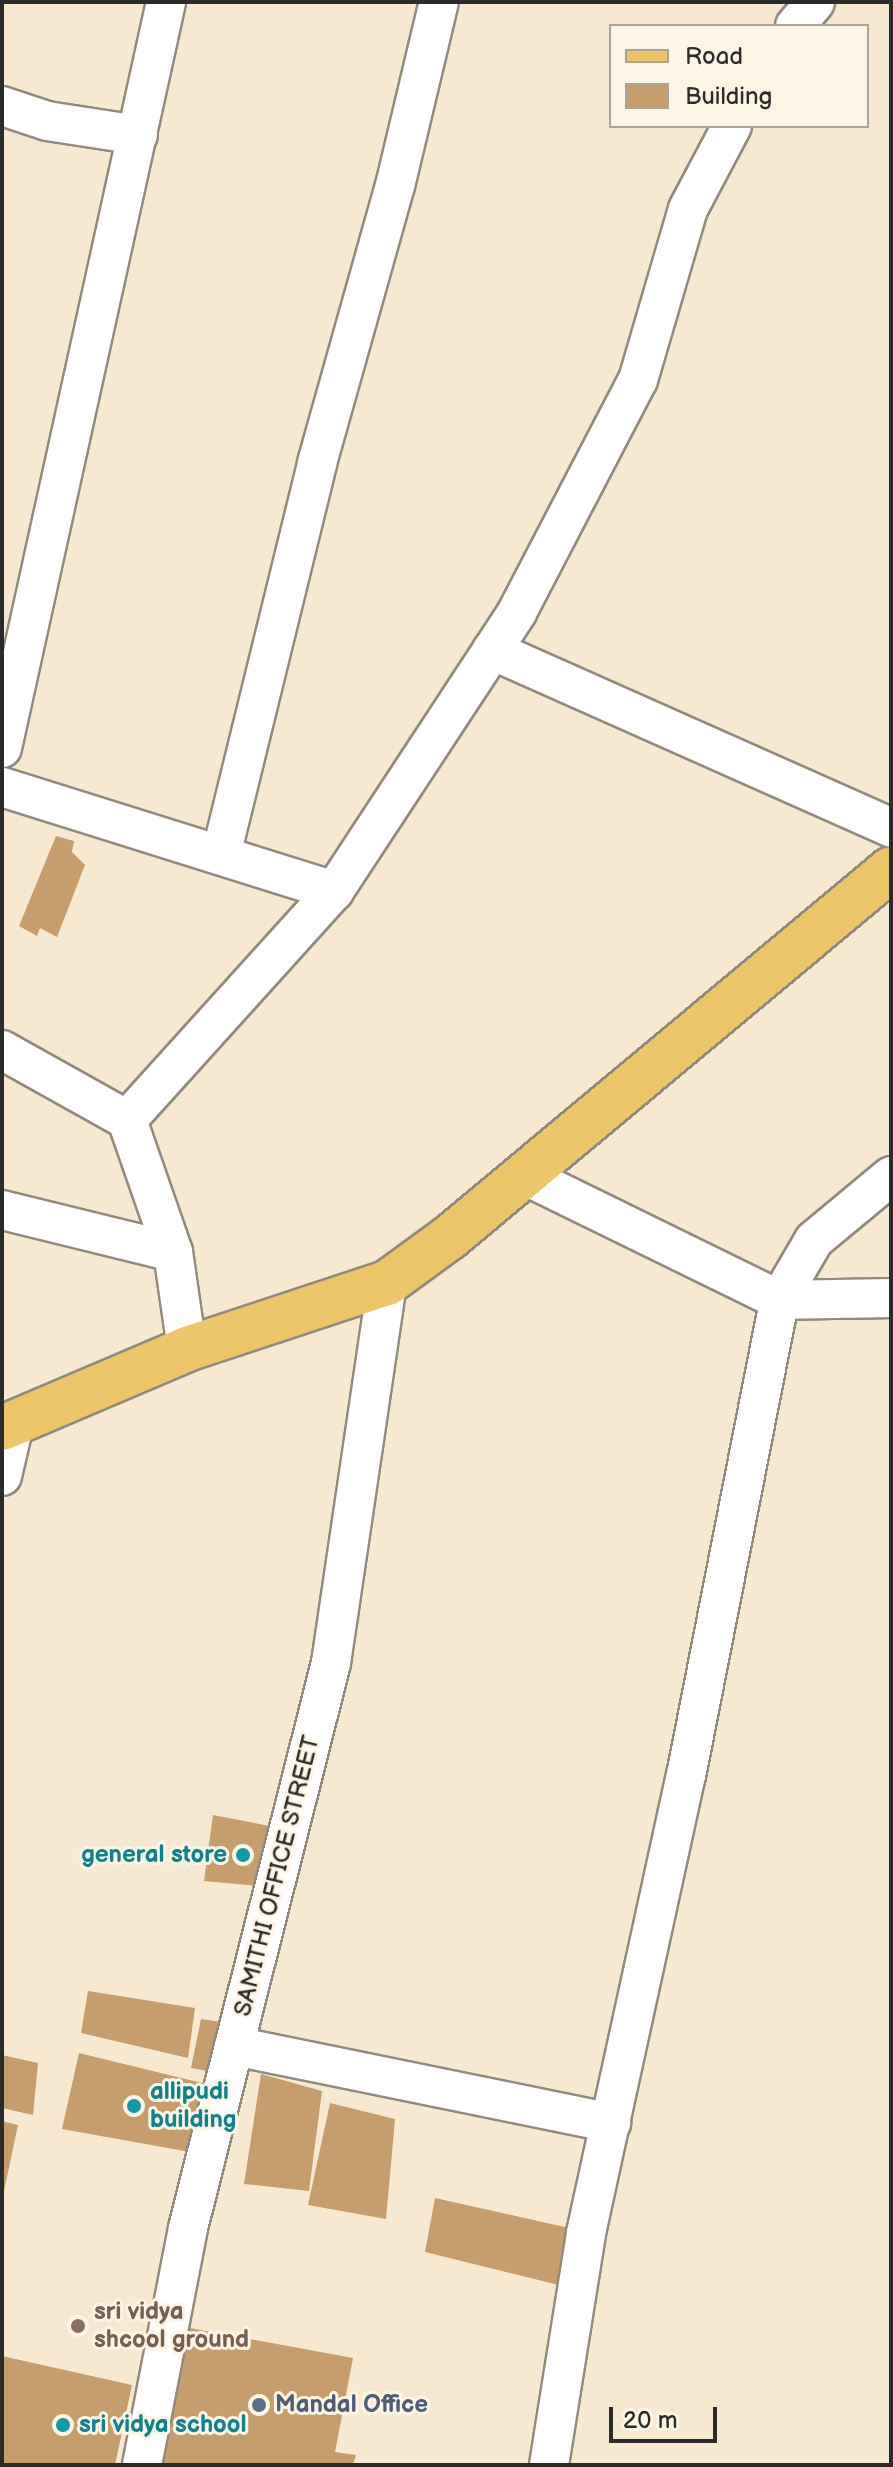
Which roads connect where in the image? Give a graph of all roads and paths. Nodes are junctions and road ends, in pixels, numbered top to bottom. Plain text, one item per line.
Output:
1 (166, 2) edge
2 (439, 2) edge
3 (815, 2) edge
4 (797, 24) edge
5 (2, 106) edge
6 (731, 128) edge
7 (138, 135) junction
8 (492, 650) junction
9 (2, 748) edge
10 (2, 787) edge
11 (891, 828) edge
12 (221, 855) junction
13 (891, 869) edge
14 (334, 891) junction
15 (2, 1050) edge
16 (127, 1120) junction
17 (524, 1175) junction
18 (891, 1176) edge
19 (2, 1210) edge
20 (173, 1252) junction
21 (387, 1283) junction
22 (891, 1298) edge
23 (779, 1300) junction
24 (187, 1349) junction
25 (8, 1426) edge
26 (2, 1476) edge
27 (234, 2046) junction
28 (611, 2123) junction
29 (142, 2465) edge
30 (549, 2465) edge

1 - 7 street
2 - 12 street
3 - 4 street
5 - 7 street
6 - 8 street
7 - 9 street
8 - 11 street
8 - 14 street
10 - 12 street
12 - 14 street
13 - 17 main road
14 - 16 street
15 - 16 street
16 - 20 street
17 - 21 main road
17 - 23 street
18 - 23 street
19 - 20 street
20 - 24 street
21 - 24 main road
21 - 27 street, SAMITHI OFFICE STREET
22 - 23 street
23 - 28 street
24 - 25 main road
25 - 26 street
27 - 28 street
27 - 29 street, SAMITHI OFFICE STREET
28 - 30 street

